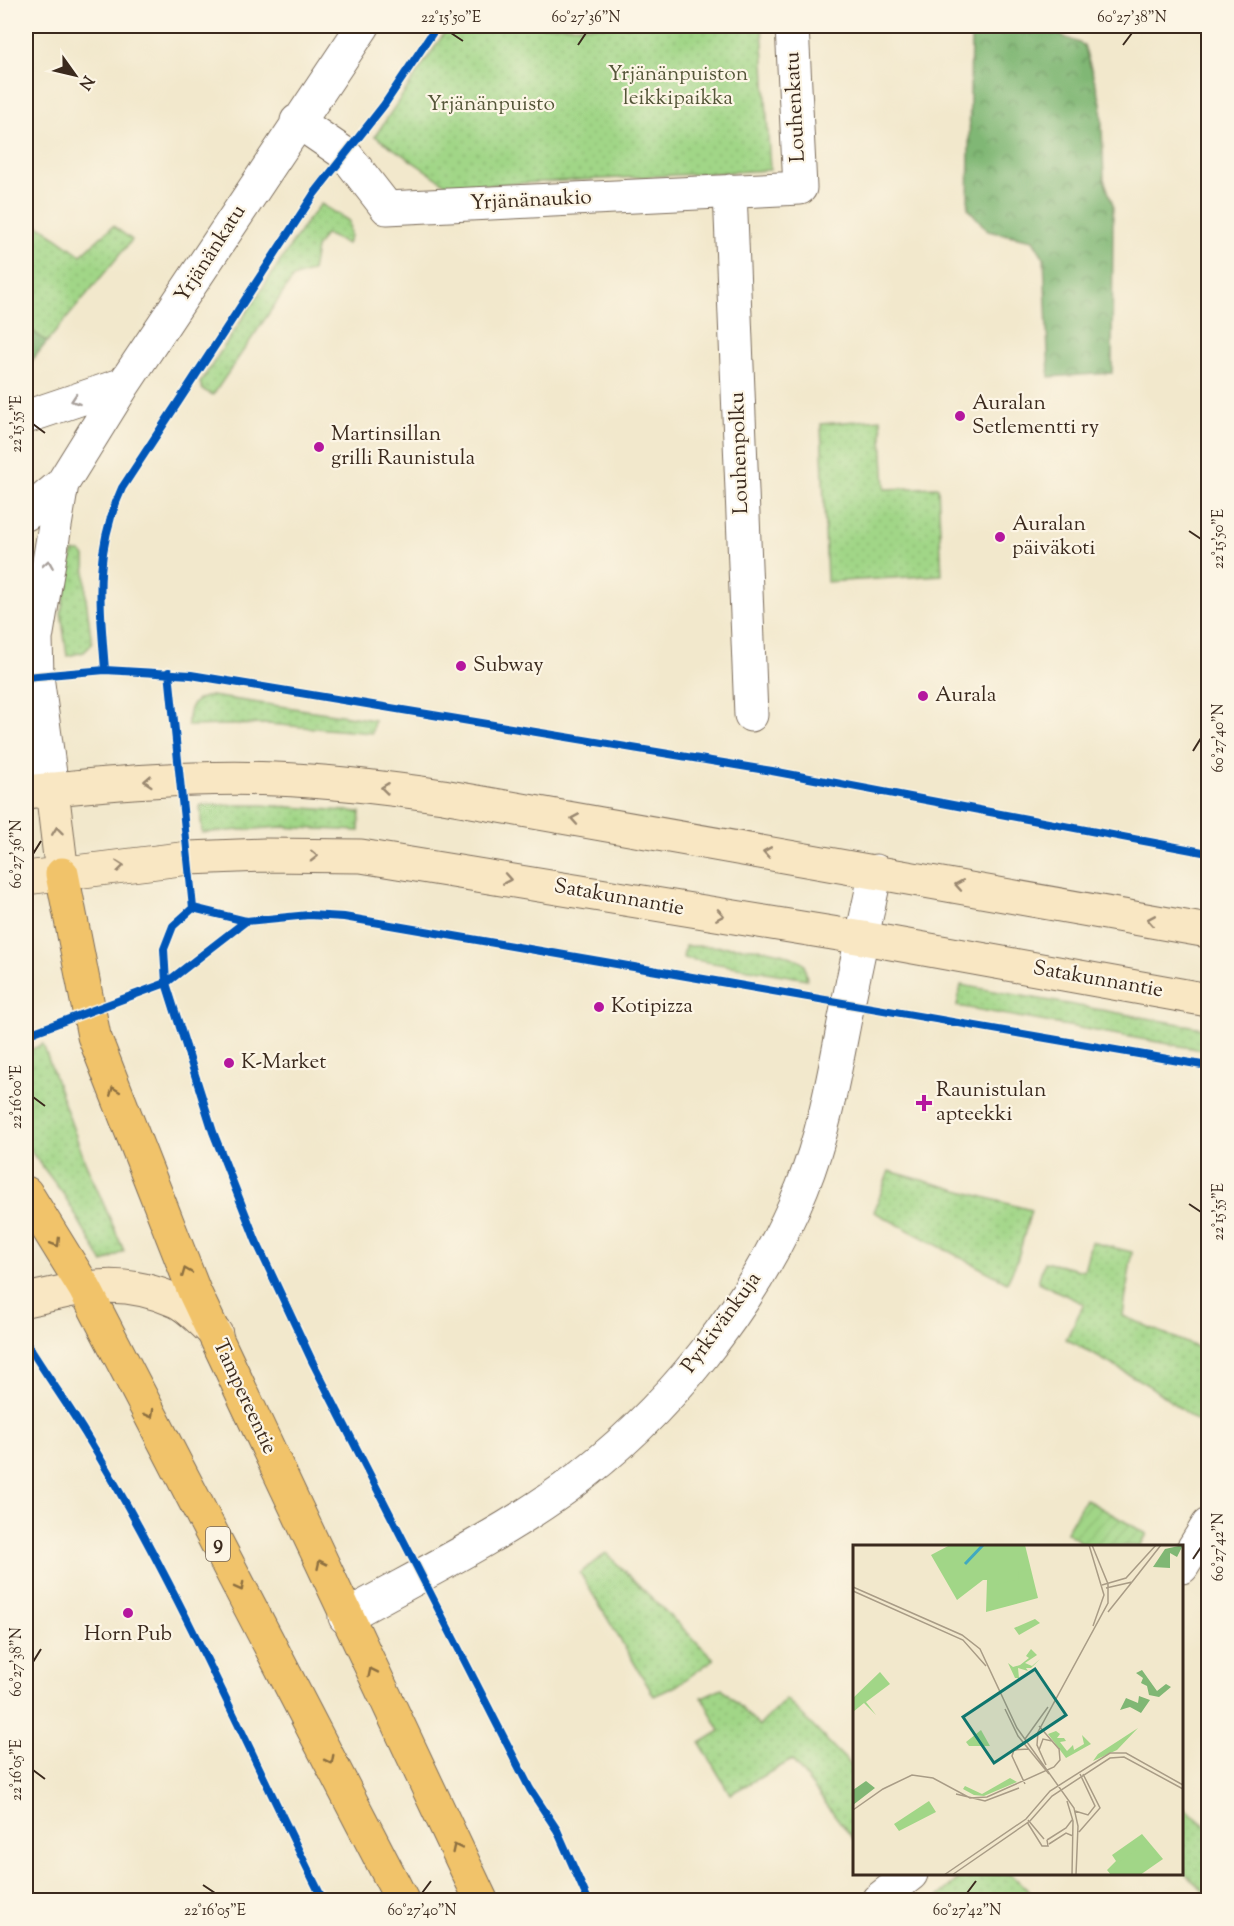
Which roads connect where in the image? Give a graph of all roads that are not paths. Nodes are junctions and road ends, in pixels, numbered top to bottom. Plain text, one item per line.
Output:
1 (363, 26) edge
2 (792, 26) edge
3 (297, 121) junction
4 (800, 188) joint
5 (730, 191) junction
6 (124, 384) junction
7 (26, 417) edge
8 (62, 484) junction
9 (26, 514) edge
10 (751, 715) dead end
11 (39, 790) edge
12 (876, 870) junction
13 (62, 873) junction
14 (26, 878) edge
15 (1209, 931) edge
16 (863, 938) junction
17 (1209, 1000) edge
18 (26, 1193) edge
19 (84, 1287) junction
20 (26, 1300) edge
21 (216, 1334) junction
22 (1209, 1525) edge
23 (1183, 1566) edge
24 (345, 1617) junction
25 (910, 1875) edge
26 (402, 1900) edge
27 (481, 1900) edge
28 (878, 1900) edge

1 - 3 street, Yrjänänkatu
2 - 4 street, Louhenkatu
3 - 5 street, Yrjänänaukio
3 - 6 street, Yrjänänkatu
4 - 5 street, Yrjänänaukio
5 - 10 street, Louhenpolku
6 -> 7 street
6 - 8 street, Yrjänänkatu
8 - 9 street, Yrjänänkatu
11 -> 8 street, Yrjänänkatu
12 -> 11 main road
13 -> 11 main road
15 -> 12 main road
12 - 16 street, Pyrkivänkuja
13 - 14 main road, Satakunnantie
13 -> 16 main road, Satakunnantie
21 -> 13 highway, Tampereentie
16 - 17 main road, Satakunnantie
16 - 24 street, Pyrkivänkuja
18 -> 19 highway, 9
19 - 20 main road
19 - 21 main road
19 -> 26 highway, 9
24 -> 21 highway, Tampereentie
22 - 23 street
27 -> 24 highway, Tampereentie
25 - 28 street

